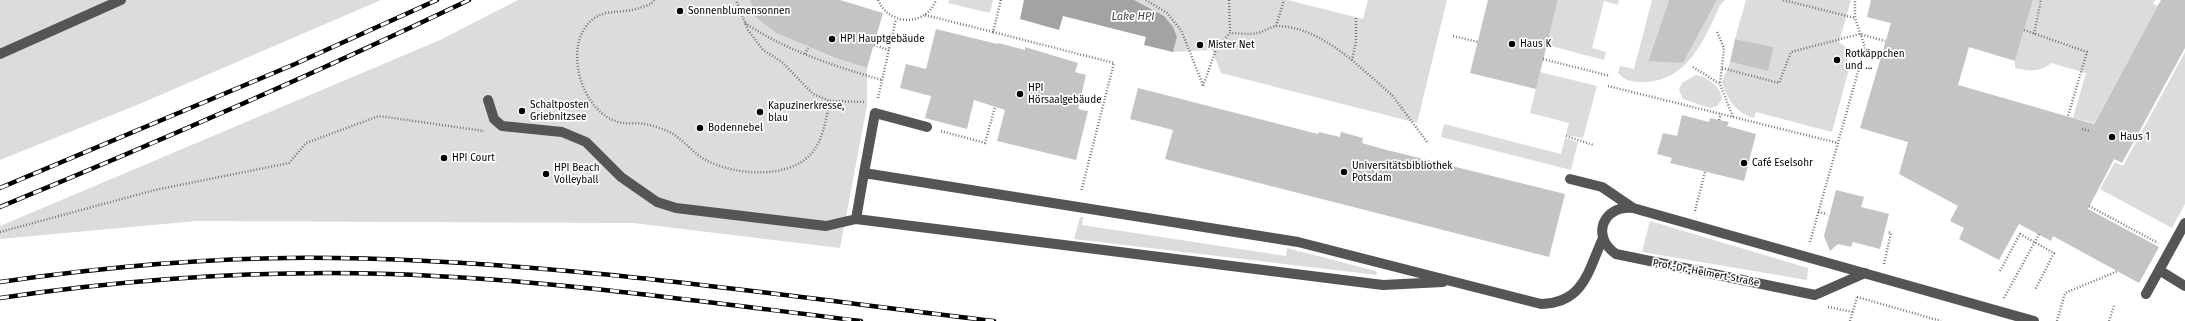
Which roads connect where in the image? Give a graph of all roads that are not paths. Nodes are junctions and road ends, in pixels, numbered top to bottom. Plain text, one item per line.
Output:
1 (121, 0) edge
2 (0, 54) edge
3 (488, 100) dead end
4 (927, 128) road end
5 (864, 172) junction
6 (1570, 179) dead end
7 (1633, 208) junction
8 (856, 219) junction
9 (2185, 223) edge
10 (1603, 238) junction
11 (2159, 270) junction
12 (1865, 274) junction
13 (1453, 282) junction
14 (2185, 286) edge
15 (2146, 294) dead end
16 (2034, 321) edge

1 - 2 street
3 - 8 street
4 - 5 street
5 - 8 street
5 - 13 street
6 - 7 street
7 - 10 street
7 - 12 street
8 - 13 street
9 - 11 street
10 - 12 street, Prof.-Dr.-Helmert-Straße
10 - 13 street
11 - 14 street
11 - 15 street
12 - 16 street

